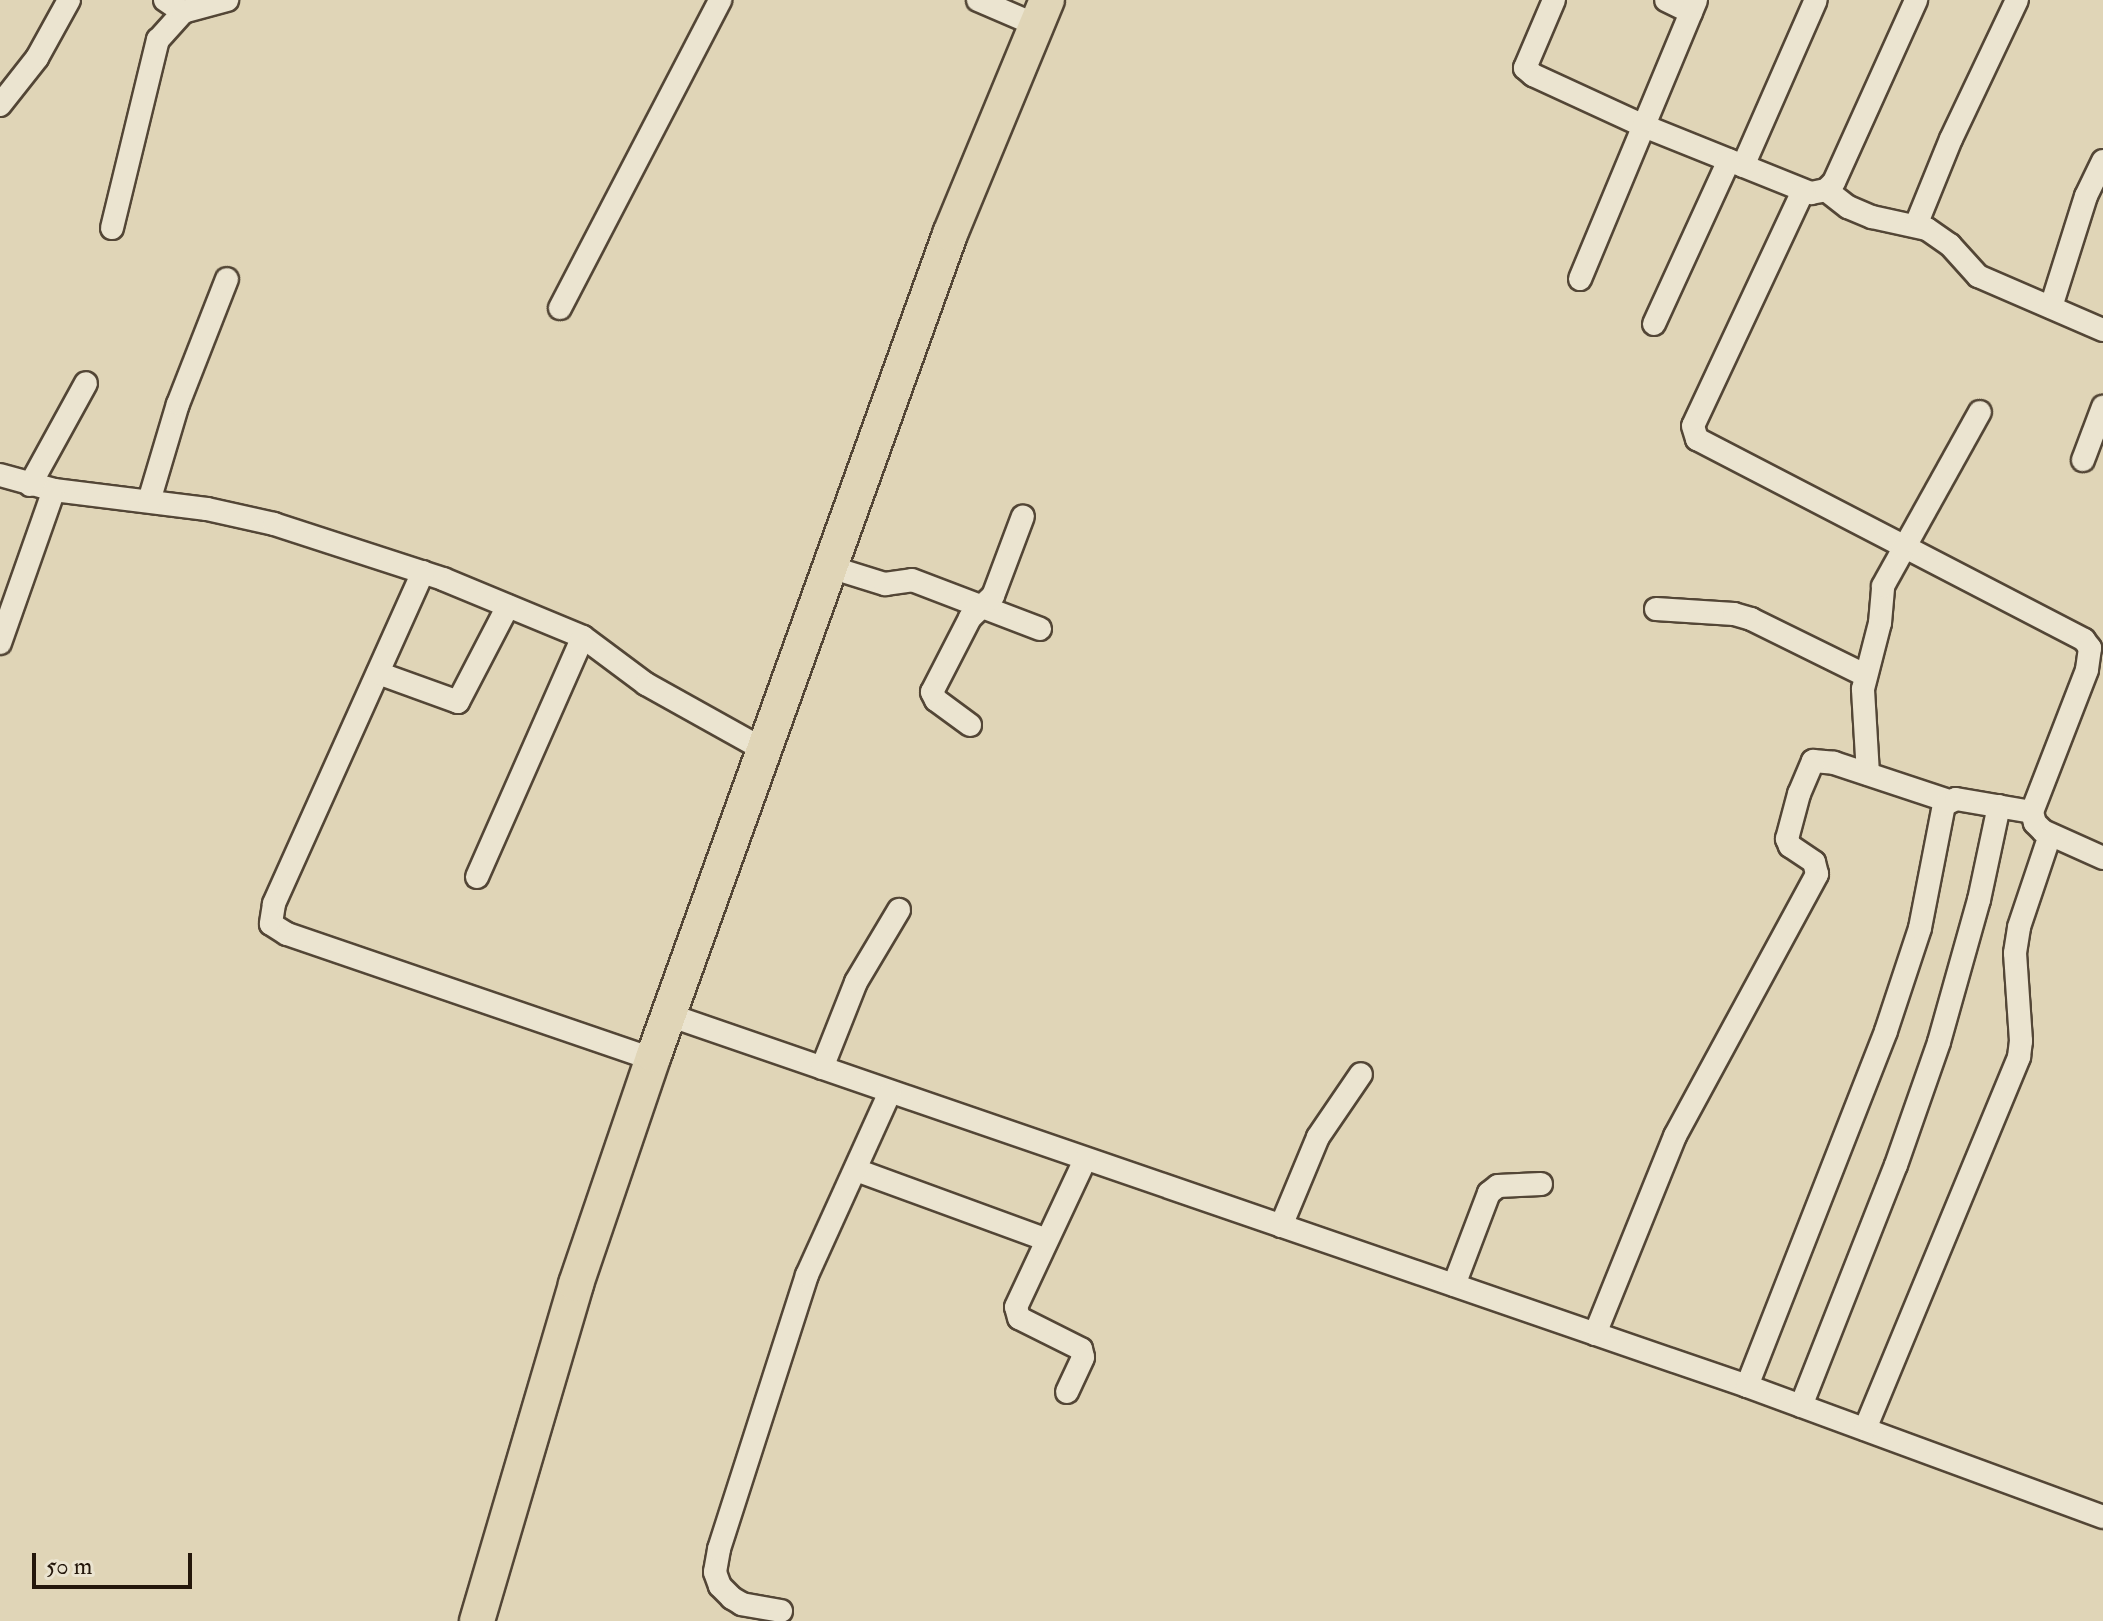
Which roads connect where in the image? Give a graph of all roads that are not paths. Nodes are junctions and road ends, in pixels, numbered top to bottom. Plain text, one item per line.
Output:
1 (69, 0) edge
2 (227, 0) edge
3 (720, 0) edge
4 (978, 0) edge
5 (1554, 0) edge
6 (1666, 0) edge
7 (1816, 0) edge
8 (1916, 0) edge
9 (2017, 0) edge
10 (174, 6) edge
11 (1693, 6) edge
12 (1042, 13) edge
13 (0, 105) edge
14 (1644, 126) junction
15 (2103, 161) edge
16 (1736, 163) junction
17 (1826, 190) junction
18 (1803, 191) junction
19 (1916, 225) junction
20 (112, 228) dead end
21 (227, 279) dead end
22 (1580, 279) dead end
23 (2051, 307) junction
24 (560, 308) dead end
25 (1654, 324) dead end
26 (2103, 330) edge
27 (86, 383) dead end
28 (2103, 407) edge
29 (1980, 412) dead end
30 (2083, 460) dead end
31 (0, 475) edge
32 (30, 485) junction
33 (54, 490) junction
34 (149, 501) junction
35 (1023, 516) dead end
36 (1906, 545) junction
37 (830, 567) junction
38 (423, 572) junction
39 (984, 605) junction
40 (508, 606) junction
41 (1656, 609) dead end
42 (1040, 629) dead end
43 (583, 637) junction
44 (0, 643) edge
45 (378, 673) junction
46 (1865, 675) junction
47 (970, 725) dead end
48 (763, 749) junction
49 (1868, 774) junction
50 (1949, 801) junction
51 (1999, 806) junction
52 (2032, 812) junction
53 (2050, 835) junction
54 (2103, 858) edge
55 (477, 877) dead end
56 (899, 910) dead end
57 (669, 1015) junction
58 (653, 1059) junction
59 (822, 1068) junction
60 (1361, 1074) dead end
61 (890, 1092) junction
62 (1085, 1160) junction
63 (856, 1170) junction
64 (1541, 1184) dead end
65 (1281, 1226) junction
66 (1047, 1240) junction
67 (1454, 1285) junction
68 (1595, 1334) junction
69 (1747, 1386) junction
70 (1067, 1392) dead end
71 (1801, 1406) junction
72 (1865, 1429) junction
73 (2103, 1517) edge
74 (781, 1611) dead end
75 (477, 1621) edge

1 - 13 street
2 - 10 street
3 - 24 street
4 - 12 street
5 - 14 street
6 - 11 street
7 - 16 street
8 - 17 street
9 - 19 street
10 - 20 street
11 - 14 street
12 - 37 main road
14 - 16 street
14 - 22 street
15 - 23 street
16 - 18 street
16 - 25 street
17 - 18 street
17 - 19 street
18 - 36 street
19 - 23 street
21 - 34 street
23 - 26 street
27 - 32 street
28 - 30 street
29 - 36 street
31 - 32 street
32 - 33 street
33 - 34 street
33 - 44 street
34 - 38 street
35 - 39 street
36 - 46 street
36 - 52 street
37 - 39 street
37 - 48 main road
38 - 40 street
38 - 45 street
39 - 42 street
39 - 47 street
40 - 43 street
40 - 45 street
41 - 46 street
43 - 48 street
43 - 55 street
45 - 58 street
46 - 49 street
48 - 57 main road
49 - 50 street
49 - 68 street
50 - 51 street
50 - 69 street
51 - 52 street
51 - 71 street
52 - 53 street
53 - 54 street
53 - 72 street
56 - 59 street
57 - 58 main road
57 - 59 street
58 - 75 main road
59 - 61 street
60 - 65 street
61 - 62 street
61 - 63 street
62 - 65 street
62 - 66 street
63 - 66 street
63 - 74 street
64 - 67 street
65 - 67 street
66 - 70 street
67 - 68 street
68 - 69 street
69 - 71 street
71 - 72 street
72 - 73 street

